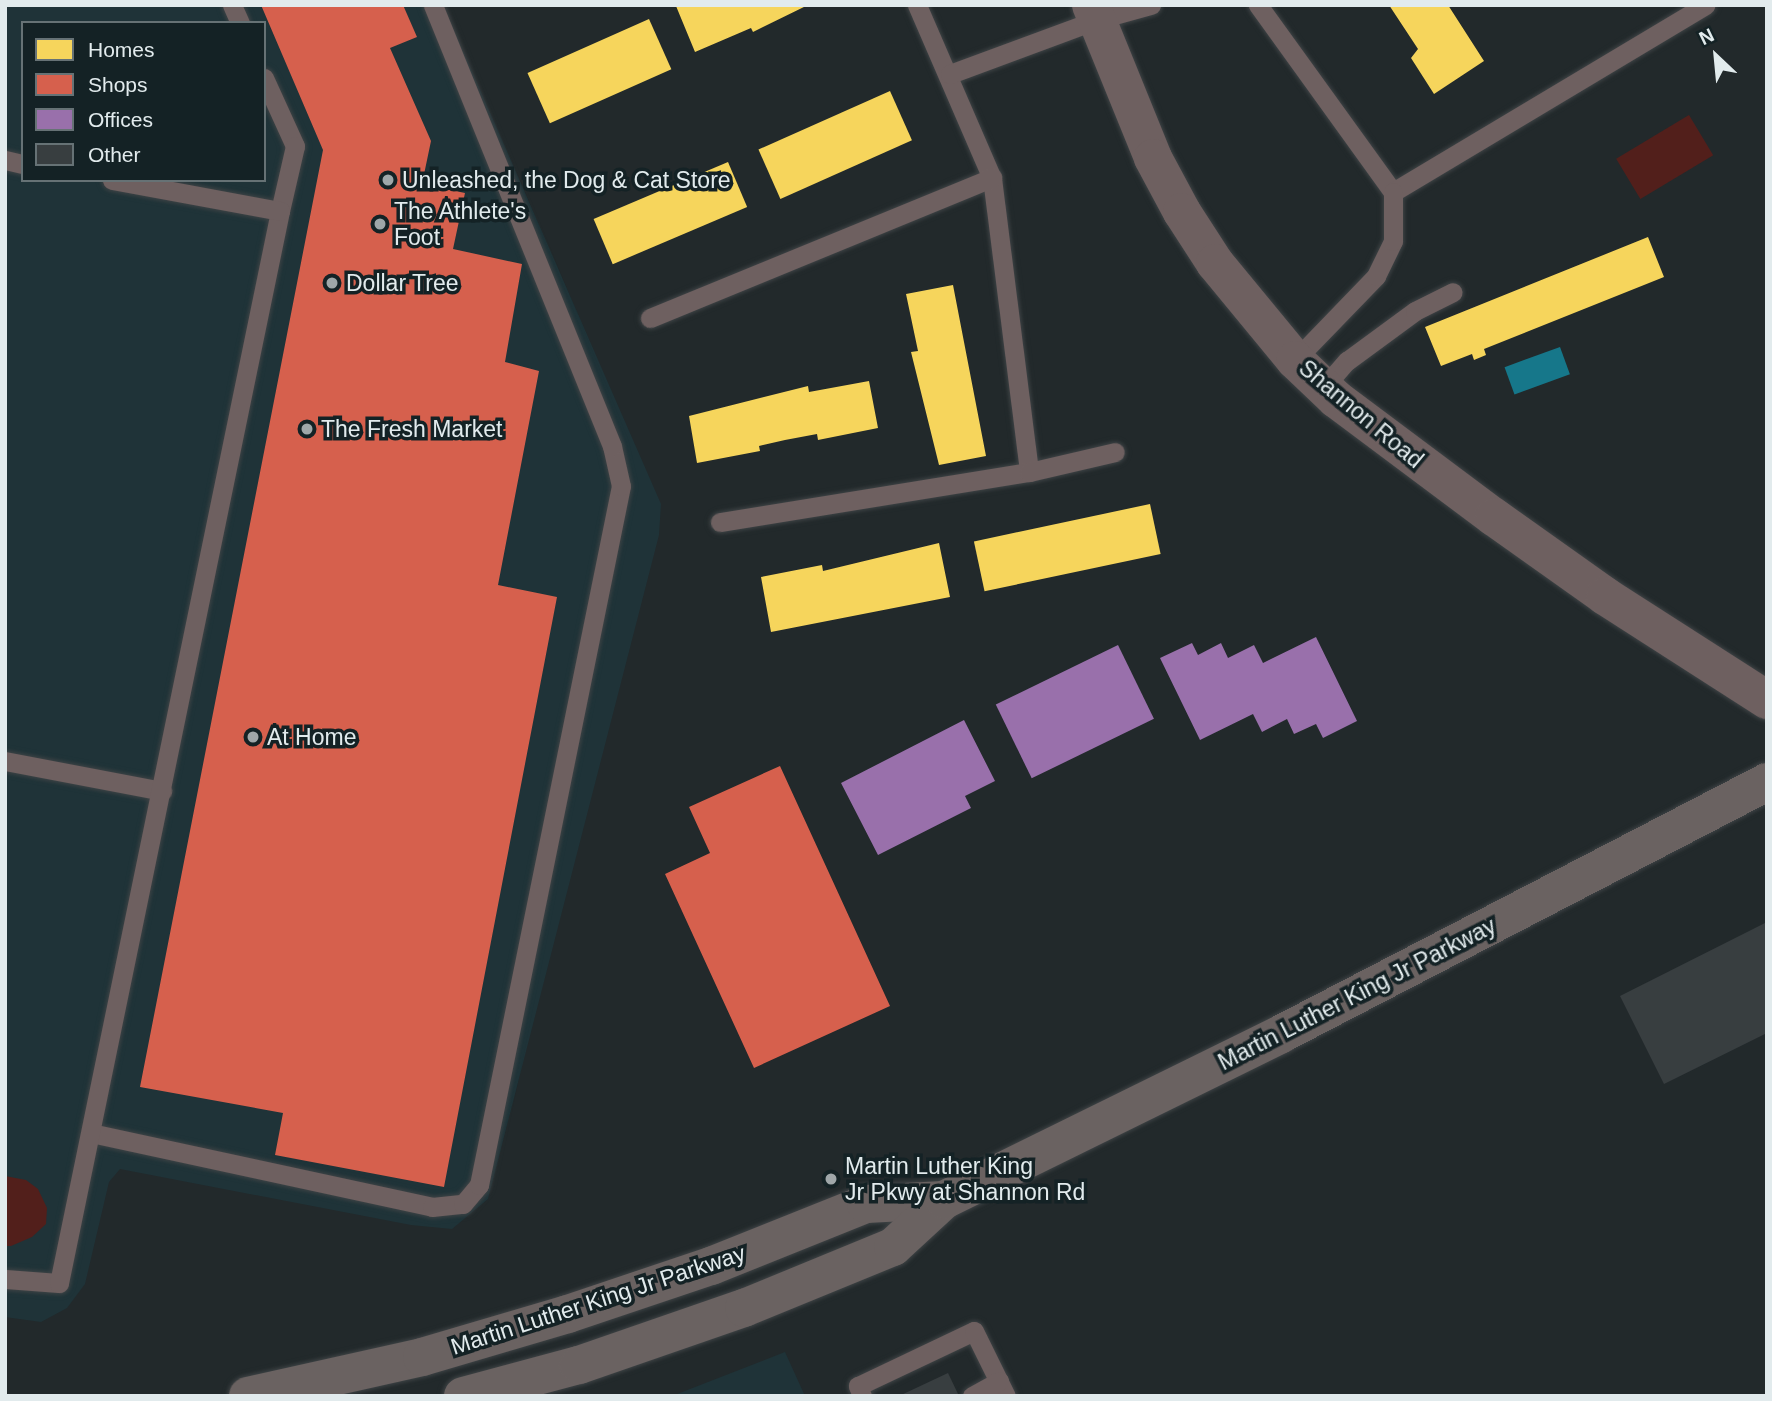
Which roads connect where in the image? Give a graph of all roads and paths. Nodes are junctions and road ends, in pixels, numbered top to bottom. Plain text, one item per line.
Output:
1 (232, 5) edge
2 (433, 5) edge
3 (917, 5) edge
4 (1151, 5) edge
5 (1258, 5) edge
6 (1705, 5) edge
7 (1093, 13) edge
8 (239, 21) edge
9 (950, 74) junction
10 (266, 82) edge
11 (992, 178) junction
12 (123, 182) edge
13 (1393, 192) junction
14 (280, 211) junction
15 (1453, 292) dead end
16 (650, 318) dead end
17 (1295, 360) junction
18 (1324, 387) junction
19 (1115, 452) dead end
20 (1029, 472) junction
21 (720, 522) dead end
22 (1767, 700) edge
23 (5, 761) edge
24 (1767, 782) edge
25 (162, 790) junction
26 (91, 1133) junction
27 (944, 1200) junction
28 (5, 1279) edge
29 (1002, 1389) edge
30 (248, 1396) edge
31 (463, 1396) edge
32 (862, 1396) edge
33 (972, 1396) edge

1 - 8 lane
2 - 26 lane
3 - 9 lane
4 - 7 lane
5 - 13 lane
6 - 13 lane
7 - 9 lane
7 - 17 street, Shannon Road
9 - 11 lane
10 - 14 lane
11 - 16 lane
11 - 20 lane
12 - 14 lane
13 - 17 lane
14 - 25 lane
15 - 18 lane
17 - 18 street, Shannon Road
18 - 22 street, Shannon Road
19 - 20 lane
20 - 21 lane
23 - 25 lane
24 - 27 main road, Martin Luther King Jr Parkway
25 - 26 lane
26 - 28 lane
27 - 30 main road, Martin Luther King Jr Parkway
27 - 31 main road, Martin Luther King Jr Parkway
29 - 32 lane
29 - 33 lane

